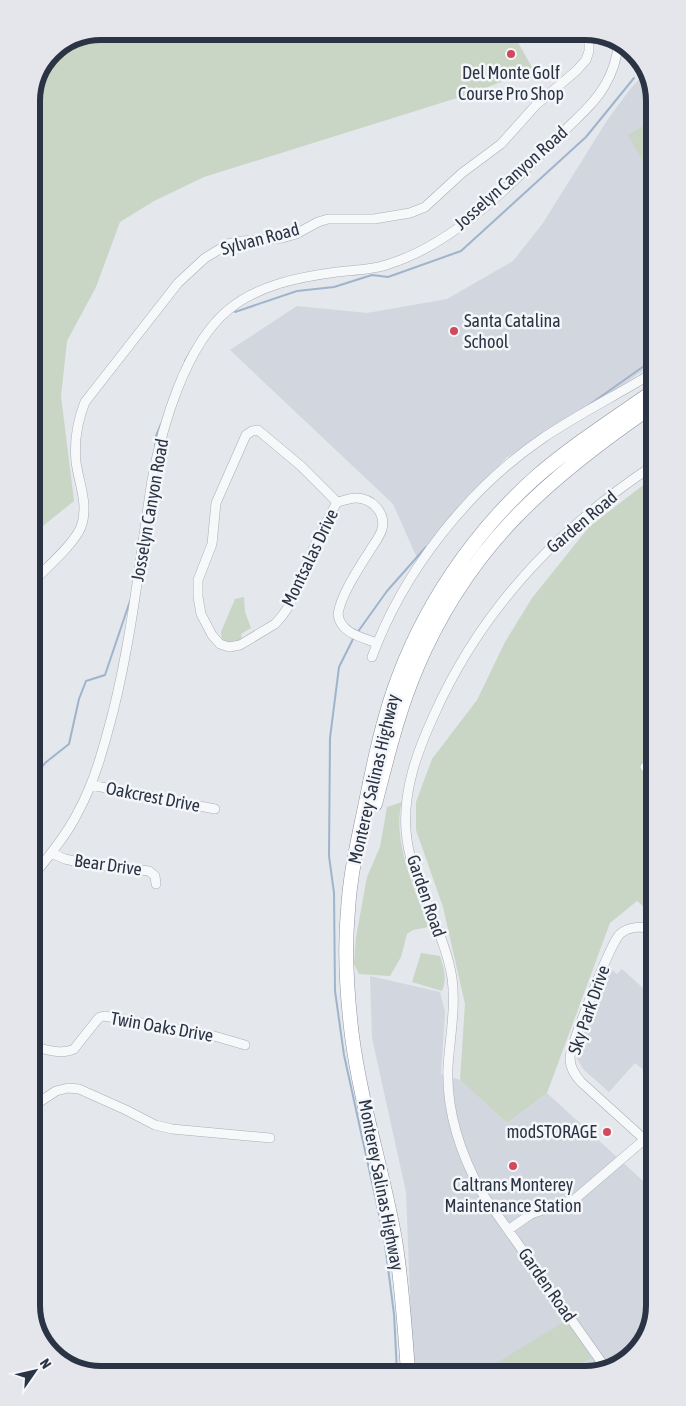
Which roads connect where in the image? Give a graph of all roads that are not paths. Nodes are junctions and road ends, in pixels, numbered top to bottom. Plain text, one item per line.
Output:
1 (589, 40) edge
2 (618, 50) edge
3 (646, 377) edge
4 (646, 396) edge
5 (646, 410) edge
6 (646, 418) edge
7 (578, 460) junction
8 (646, 471) edge
9 (337, 502) junction
10 (40, 575) edge
11 (377, 643) junction
12 (372, 657) dead end
13 (91, 785) junction
14 (215, 809) dead end
15 (52, 853) junction
16 (40, 867) edge
17 (156, 884) dead end
18 (646, 927) edge
19 (348, 969) junction
20 (245, 1045) dead end
21 (40, 1048) edge
22 (40, 1102) edge
23 (270, 1138) dead end
24 (645, 1140) joint
25 (508, 1230) junction
26 (602, 1363) edge
27 (408, 1366) edge

1 - 10 street, Sylvan Road
2 - 13 street, Josselyn Canyon Road
3 - 11 street
4 - 19 highway, Monterey Salinas Highway
5 - 7 highway
6 - 7 highway
7 - 19 highway, Monterey Salinas Highway
8 - 25 street, Garden Road
9 - 9 street, Montsalas Drive
9 - 11 street, Montsalas Drive
11 - 12 street
13 - 14 street, Oakcrest Drive
13 - 15 street, Josselyn Canyon Road
15 - 16 street, Josselyn Canyon Road
15 - 17 street, Bear Drive
18 - 24 street, Sky Park Drive
19 - 27 highway, Monterey Salinas Highway
20 - 21 street, Twin Oaks Drive
22 - 23 street
24 - 25 street
25 - 26 street, Garden Road

